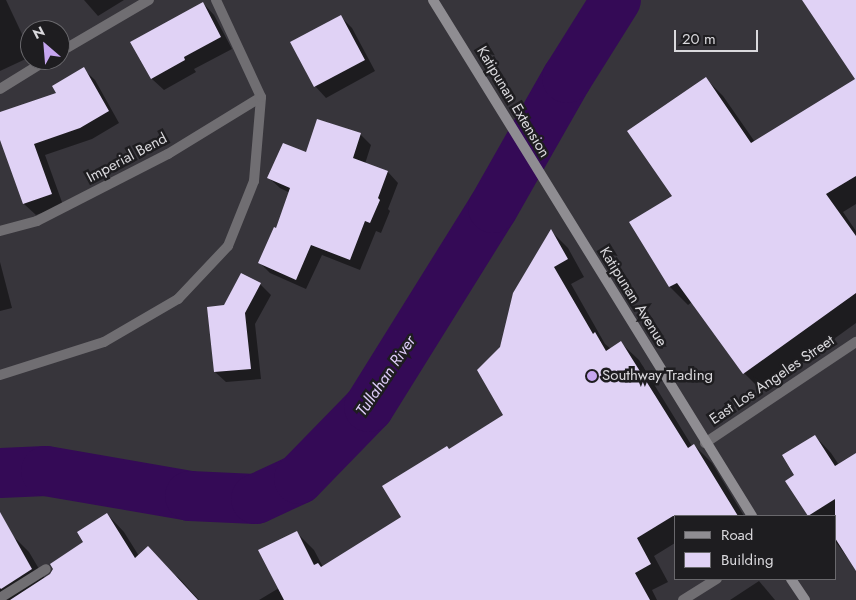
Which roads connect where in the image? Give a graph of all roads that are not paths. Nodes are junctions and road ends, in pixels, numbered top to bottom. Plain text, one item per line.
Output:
1 (149, 0) edge
2 (216, 0) edge
3 (433, 0) edge
4 (70, 46) edge
5 (31, 70) edge
6 (0, 89) edge
7 (261, 97) junction
8 (568, 220) joint
9 (0, 231) edge
10 (856, 342) edge
11 (0, 376) edge
12 (705, 443) junction
13 (751, 515) edge
14 (46, 570) dead end
15 (715, 580) edge
16 (792, 580) edge
17 (0, 598) edge
18 (684, 600) edge
19 (805, 600) edge

1 - 4 street
2 - 7 street
3 - 8 main road, Katipunan Extension
5 - 6 street
7 - 9 street, Imperial Bend
7 - 11 street
8 - 12 main road, Katipunan Avenue
10 - 12 street, East Los Angeles Street
12 - 13 main road, Katipunan Avenue
14 - 17 street
15 - 18 street
16 - 19 main road

